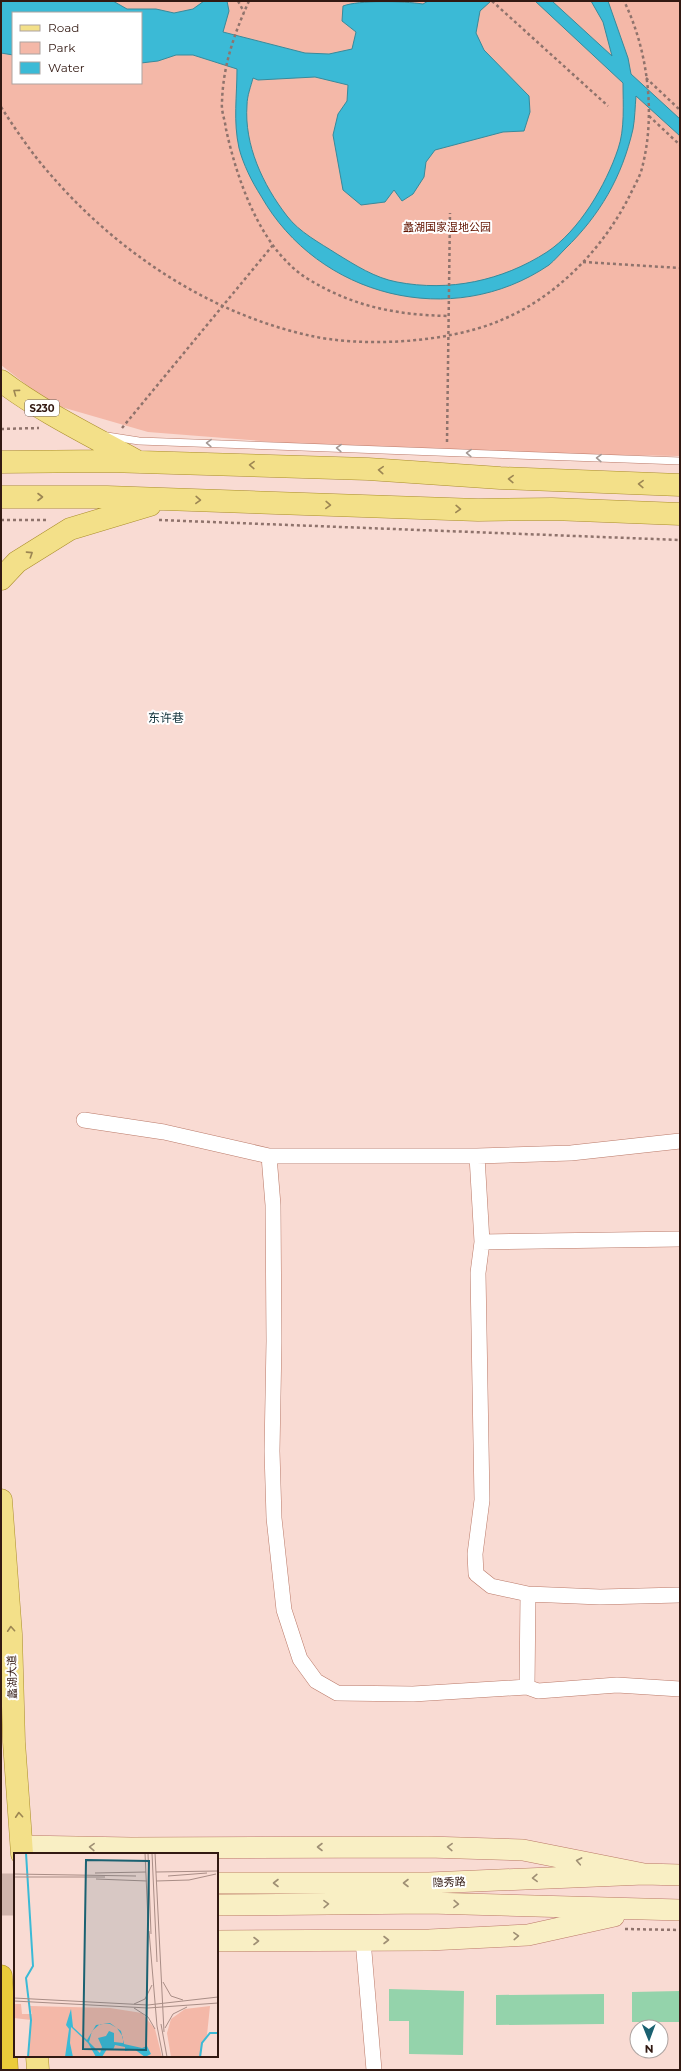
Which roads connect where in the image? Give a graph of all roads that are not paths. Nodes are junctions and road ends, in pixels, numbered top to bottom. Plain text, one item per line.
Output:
1 (1, 381) edge
2 (85, 433) junction
3 (680, 461) edge
4 (1, 462) edge
5 (140, 462) junction
6 (680, 485) edge
7 (1, 497) edge
8 (169, 499) junction
9 (680, 514) edge
10 (1, 579) edge
11 (84, 1120) dead end
12 (680, 1141) edge
13 (269, 1156) junction
14 (477, 1156) junction
15 (680, 1239) edge
16 (482, 1242) junction
17 (1, 1500) edge
18 (528, 1594) junction
19 (680, 1595) edge
20 (527, 1687) junction
21 (680, 1689) edge
22 (22, 1850) edge
23 (644, 1874) junction
24 (680, 1875) edge
25 (218, 1883) edge
26 (218, 1904) edge
27 (644, 1910) junction
28 (680, 1910) edge
29 (363, 1940) junction
30 (218, 1941) edge
31 (1, 1976) edge
32 (37, 2057) edge
33 (7, 2070) edge
34 (38, 2070) edge
35 (374, 2070) edge

2 -> 1 main road, S230
3 -> 2 lane
2 - 5 main road, S230
4 - 5 main road
6 -> 5 main road
7 -> 8 main road
8 -> 9 main road
10 -> 8 main road
11 - 13 street
12 - 14 street
13 - 14 street
13 - 20 street
14 - 16 street
15 - 16 street
16 - 18 street
22 -> 17 main road, 蠡湖大道
18 - 19 street
18 - 20 street
20 - 21 street
23 -> 22 main road
23 - 24 main road, 隐秀路
23 -> 25 main road, 隐秀路
26 -> 27 main road, 隐秀路
27 - 28 main road, 隐秀路
29 -> 27 main road
30 -> 29 main road
29 - 35 street
31 - 33 highway
32 - 34 main road

